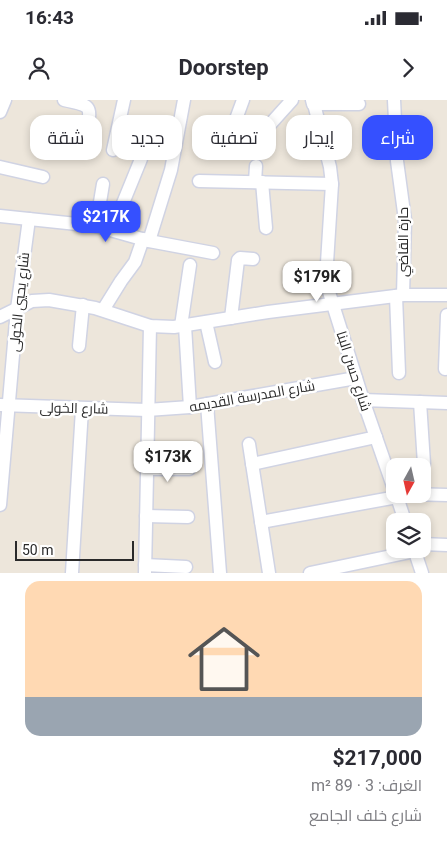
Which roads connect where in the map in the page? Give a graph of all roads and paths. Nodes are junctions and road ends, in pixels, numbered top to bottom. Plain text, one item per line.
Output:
1 (64, 100) edge
2 (124, 100) edge
3 (184, 100) edge
4 (244, 100) edge
5 (292, 100) edge
6 (394, 100) edge
7 (313, 101) edge
8 (359, 104) dead end
9 (90, 115) edge
10 (121, 115) edge
11 (238, 115) edge
12 (276, 118) edge
13 (142, 160) edge
14 (256, 166) dead end
15 (0, 167) edge
16 (43, 177) dead end
17 (199, 180) dead end
18 (259, 182) junction
19 (103, 184) dead end
20 (332, 184) junction
21 (0, 216) edge
22 (28, 219) junction
23 (96, 226) junction
24 (266, 228) dead end
25 (112, 230) junction
26 (146, 240) junction
27 (213, 253) dead end
28 (253, 260) dead end
29 (190, 265) dead end
30 (399, 295) junction
31 (447, 295) edge
32 (332, 304) junction
33 (83, 305) junction
34 (17, 309) junction
35 (103, 310) junction
36 (447, 315) edge
37 (0, 317) edge
38 (231, 318) junction
39 (206, 322) junction
40 (150, 326) junction
41 (183, 326) junction
42 (79, 346) dead end
43 (215, 362) dead end
44 (445, 369) dead end
45 (399, 373) dead end
46 (356, 378) junction
47 (363, 400) junction
48 (420, 402) junction
49 (447, 402) edge
50 (207, 404) junction
51 (4, 406) edge
52 (190, 406) junction
53 (82, 409) junction
54 (147, 410) junction
55 (376, 437) junction
56 (249, 444) dead end
57 (424, 458) edge
58 (386, 462) edge
59 (252, 464) junction
60 (146, 469) junction
61 (188, 469) dead end
62 (2, 471) edge
63 (431, 495) edge
64 (447, 495) edge
65 (386, 497) edge
66 (0, 505) edge
67 (146, 516) junction
68 (188, 517) dead end
69 (261, 522) junction
70 (447, 545) edge
71 (431, 547) edge
72 (386, 555) edge
73 (419, 558) edge
74 (186, 567) dead end
75 (145, 569) edge
76 (72, 573) edge
77 (220, 573) edge
78 (269, 573) edge
79 (310, 573) edge
80 (422, 573) edge

1 - 9 street
2 - 10 street
3 - 26 street
4 - 11 street
5 - 12 street
6 - 30 street, حارة القاضي
7 - 8 street
7 - 20 street, شارع حسن البنا
13 - 25 street
14 - 18 street
15 - 16 street
17 - 18 street
18 - 20 street
18 - 24 street
19 - 23 street
20 - 32 street, شارع حسن البنا
21 - 22 street
22 - 23 street
22 - 34 street, شارع يحيي الخولى
23 - 25 street
25 - 26 street
26 - 27 street
26 - 35 street
28 - 38 street
29 - 41 street
30 - 31 street
30 - 32 street
30 - 45 street, حارة القاضي
32 - 38 street
32 - 46 street, شارع حسن البنا
33 - 34 street
33 - 35 street
33 - 42 street
34 - 37 street
34 - 51 street, شارع يحيي الخولى
35 - 40 street
36 - 44 street
38 - 39 street
39 - 41 street
39 - 43 street
40 - 41 street
40 - 54 street
41 - 52 street
46 - 47 street, شارع حسن البنا
46 - 50 street, شارع المدرسة القديمه
47 - 48 street
47 - 55 street, شارع حسن البنا
48 - 49 street
48 - 57 street
50 - 52 street, شارع المدرسة القديمه
50 - 77 street
51 - 53 street, شارع الخولى
51 - 62 street, شارع يحيي الخولى
52 - 54 street, شارع المدرسة القديمه
53 - 54 street, شارع الخولى
53 - 76 street
54 - 60 street
55 - 58 street, شارع حسن البنا
55 - 59 street
56 - 59 street
59 - 69 street
60 - 61 street
60 - 67 street
62 - 66 street, شارع يحيي الخولى
63 - 64 street
65 - 69 street
67 - 68 street
67 - 75 street
69 - 78 street
70 - 71 street
72 - 79 street
73 - 80 street
74 - 75 street

